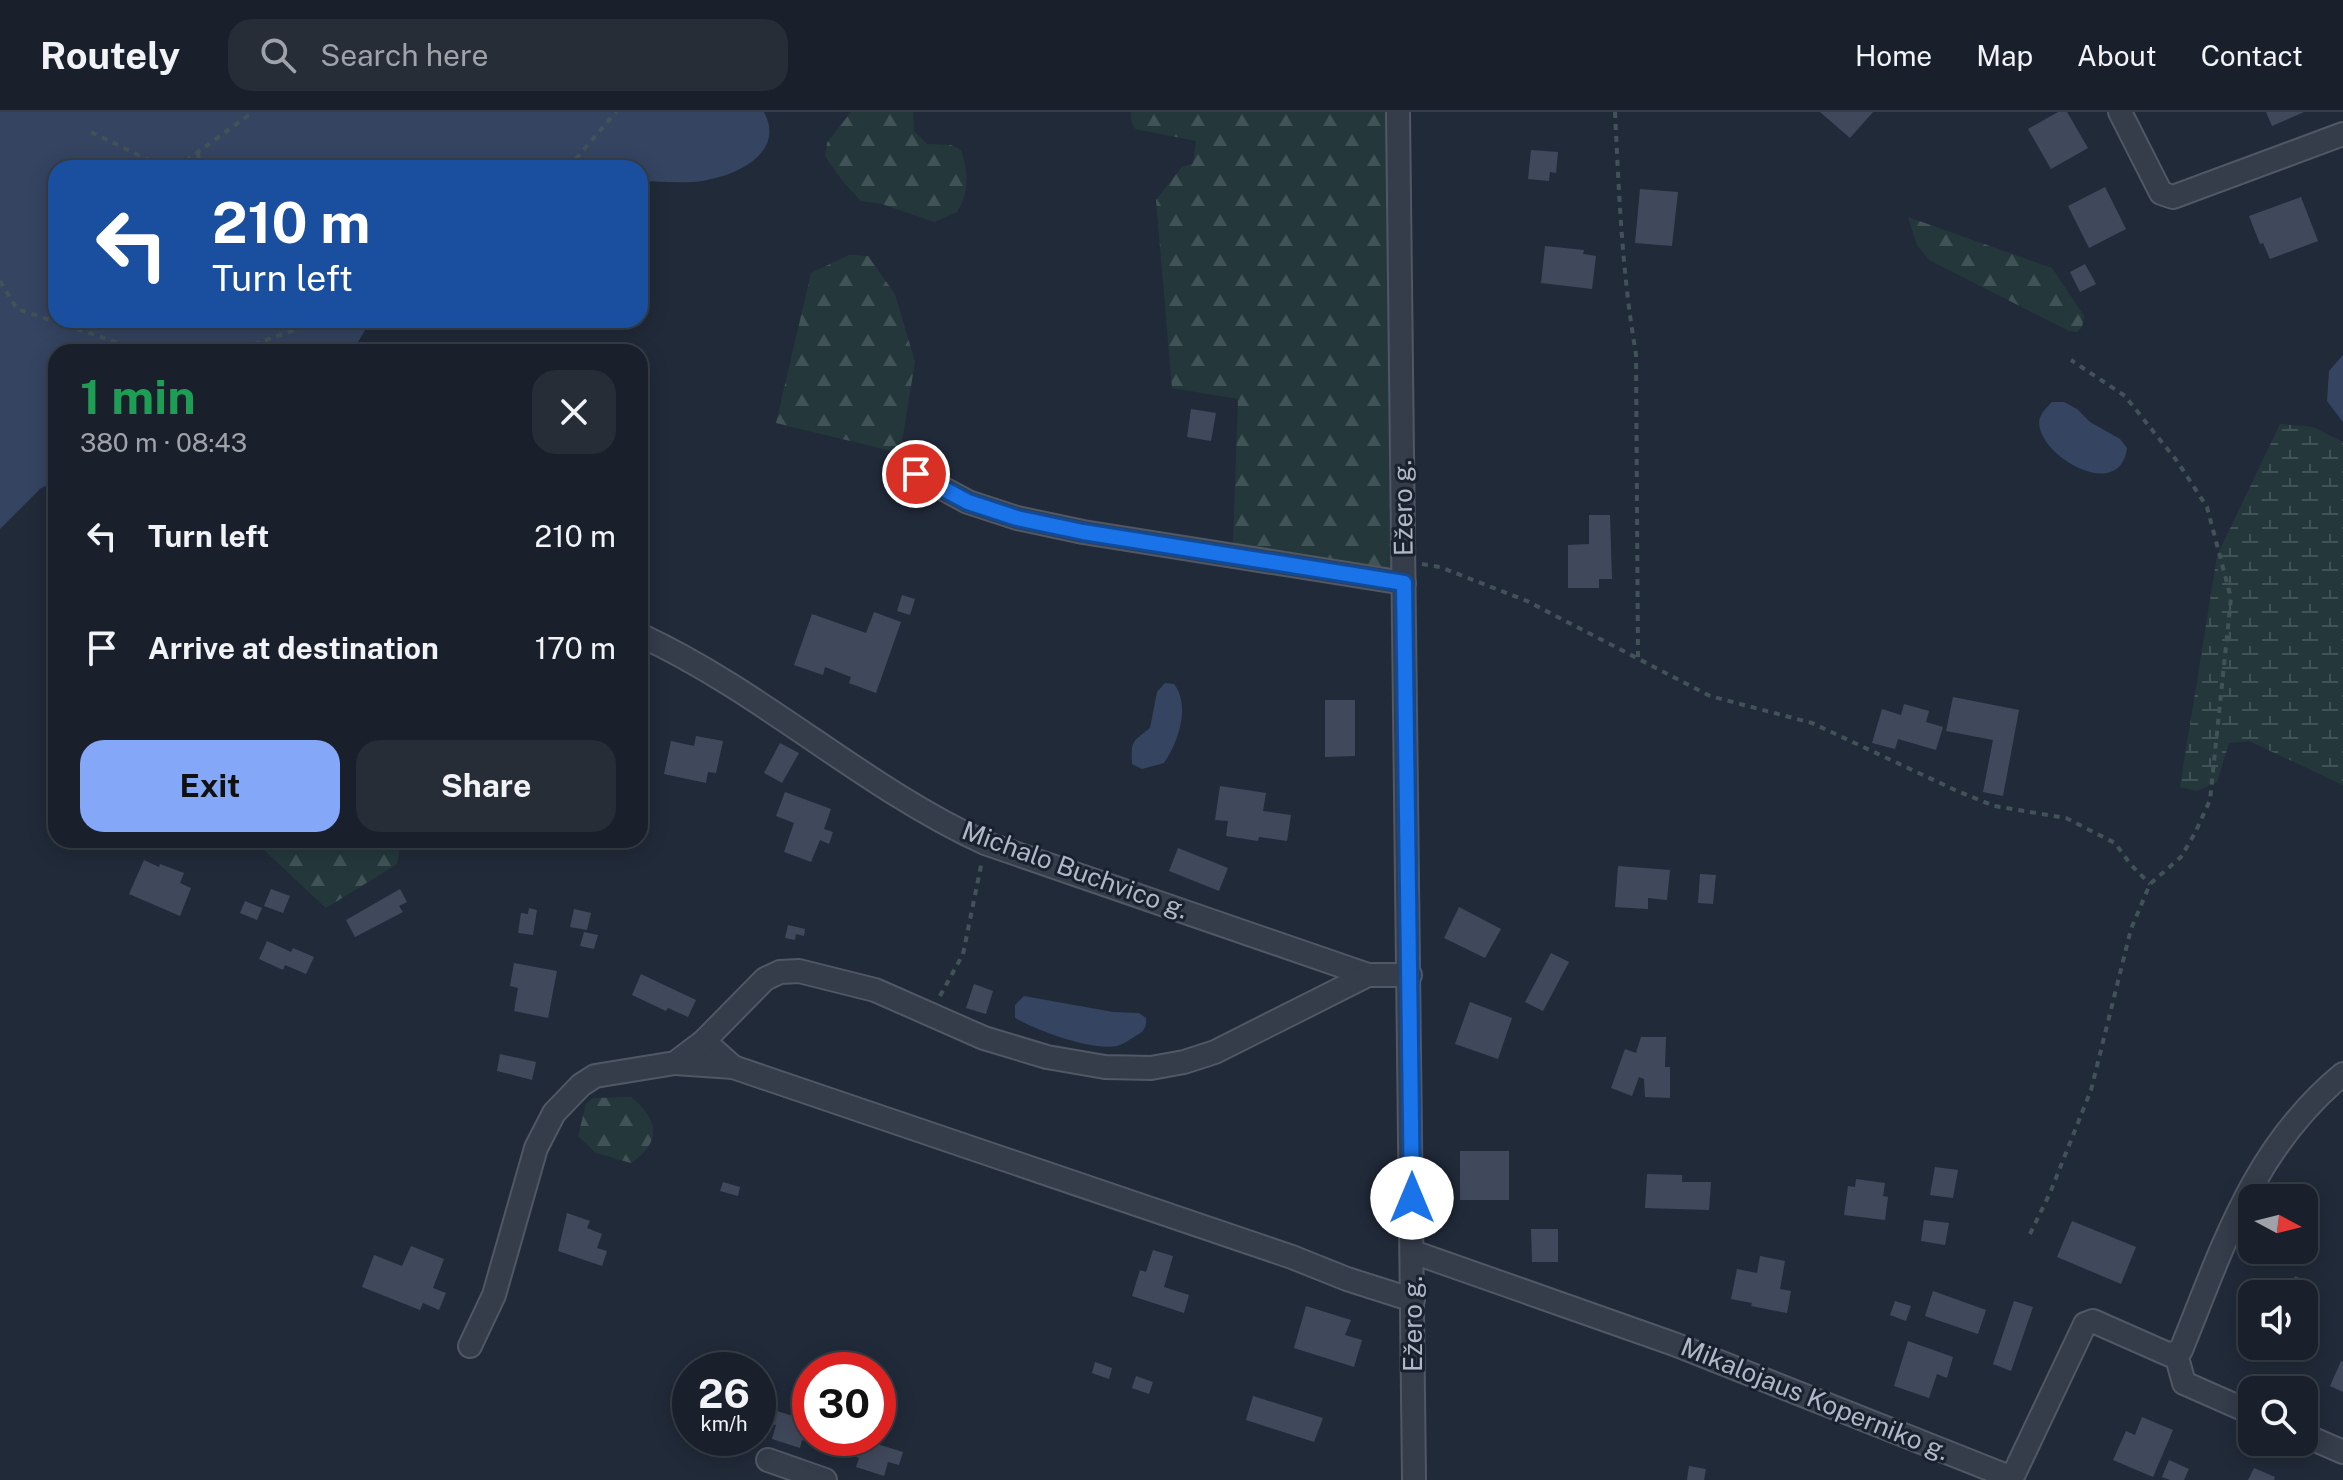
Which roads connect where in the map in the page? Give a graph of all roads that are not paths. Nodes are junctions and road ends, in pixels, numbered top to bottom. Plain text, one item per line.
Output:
1 (1398, 112) edge
2 (2120, 112) edge
3 (2343, 134) edge
4 (916, 474) dead end
5 (1404, 573) junction
6 (648, 639) edge
7 (1368, 975) junction
8 (1410, 975) junction
9 (704, 1041) junction
10 (675, 1063) junction
11 (733, 1067) junction
12 (2343, 1074) edge
13 (1413, 1252) junction
14 (1413, 1300) junction
15 (470, 1346) dead end
16 (2176, 1354) junction
17 (2238, 1407) edge
18 (2318, 1441) edge
19 (2343, 1452) edge
20 (768, 1460) dead end
21 (825, 1480) edge
22 (1414, 1480) edge

1 - 5 street, Ežero g.
2 - 3 street
4 - 5 street
5 - 8 street, Ežero g.
6 - 7 street, Michalo Buchvico g.
7 - 8 street, Michalo Buchvico g.
7 - 9 street
8 - 13 street, Ežero g.
9 - 10 street
9 - 11 street
10 - 11 street
10 - 15 street
11 - 14 street
12 - 16 street
13 - 14 street, Ežero g.
13 - 16 street, Mikalojaus Koperniko g.
14 - 22 street, Ežero g.
16 - 17 street
18 - 19 street
20 - 21 street

